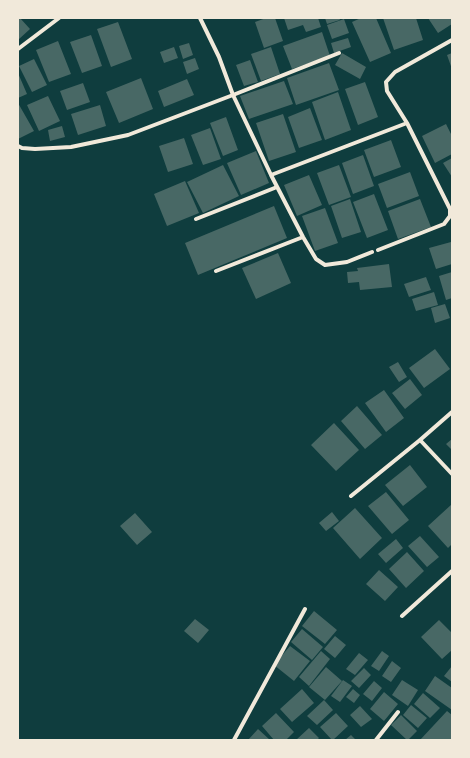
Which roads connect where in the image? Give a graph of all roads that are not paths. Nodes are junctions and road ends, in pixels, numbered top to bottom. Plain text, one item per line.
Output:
1 (59, 18) edge
2 (200, 18) edge
3 (452, 40) edge
4 (18, 49) edge
5 (339, 53) dead end
6 (233, 95) junction
7 (407, 123) junction
8 (18, 146) edge
9 (271, 176) junction
10 (277, 187) junction
11 (196, 219) dead end
12 (303, 237) junction
13 (378, 250) dead end
14 (372, 252) dead end
15 (216, 271) dead end
16 (452, 412) edge
17 (420, 440) junction
18 (452, 474) edge
19 (351, 496) dead end
20 (452, 571) edge
21 (305, 609) dead end
22 (402, 616) dead end
23 (398, 712) dead end
24 (234, 740) edge
25 (376, 740) edge

1 - 4 street
2 - 6 street
3 - 7 street
5 - 6 street
6 - 8 street
6 - 9 street
7 - 9 street
7 - 13 street
9 - 10 street
10 - 11 street
10 - 12 street
12 - 14 street
12 - 15 street
16 - 17 street
17 - 18 street
17 - 19 street
20 - 22 street
21 - 24 street
23 - 25 street

